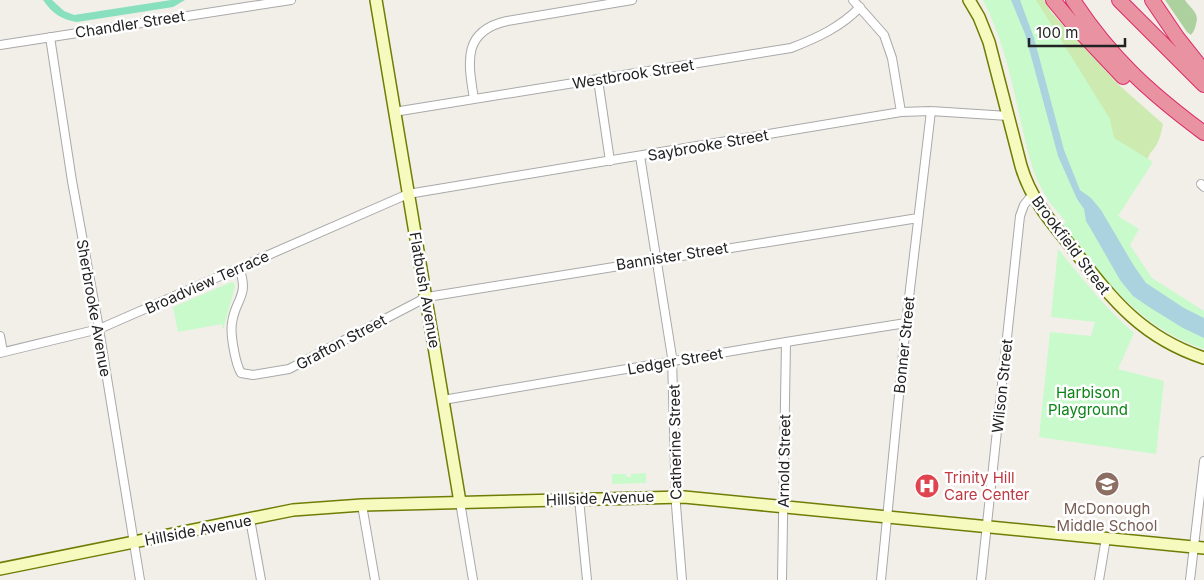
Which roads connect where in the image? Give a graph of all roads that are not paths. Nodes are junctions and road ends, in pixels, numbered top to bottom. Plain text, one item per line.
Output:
1 (291, 0) edge
2 (376, 0) edge
3 (632, 0) edge
4 (853, 0) edge
5 (969, 0) edge
6 (1053, 0) edge
7 (1073, 0) edge
8 (1119, 0) edge
9 (1152, 0) edge
10 (860, 7) junction
11 (50, 37) junction
12 (0, 45) edge
13 (598, 80) junction
14 (1203, 80) edge
15 (474, 99) junction
16 (1159, 103) junction
17 (931, 111) junction
18 (394, 112) junction
19 (901, 112) junction
20 (1008, 116) junction
21 (1204, 134) edge
22 (640, 156) junction
23 (610, 161) junction
24 (408, 194) junction
25 (1032, 194) junction
26 (918, 218) junction
27 (656, 259) junction
28 (239, 268) junction
29 (426, 297) junction
30 (906, 324) junction
31 (99, 329) junction
32 (0, 336) edge
33 (786, 342) junction
34 (1, 352) edge
35 (1204, 358) edge
36 (672, 361) junction
37 (443, 400) junction
38 (1204, 461) edge
39 (676, 496) junction
40 (579, 499) junction
41 (460, 502) junction
42 (362, 504) junction
43 (783, 506) junction
44 (887, 517) junction
45 (250, 519) junction
46 (986, 527) junction
47 (1106, 538) junction
48 (134, 543) junction
49 (1199, 547) edge
50 (0, 569) edge
51 (140, 580) edge
52 (261, 580) edge
53 (375, 580) edge
54 (473, 580) edge
55 (587, 580) edge
56 (682, 580) edge
57 (782, 580) edge
58 (880, 580) edge
59 (981, 580) edge
60 (1099, 580) edge
61 (1190, 580) edge

1 - 11 street, Chandler Street
2 - 18 street, Flatbush Avenue
3 - 15 street
4 - 10 street
5 - 20 street, Brookfield Street
6 - 16 highway
7 - 16 highway
8 - 14 highway
9 - 14 highway
10 - 13 street, Westbrook Street
10 - 19 street
11 - 12 street, Chandler Street
11 - 31 street, Sherbrooke Avenue
13 - 15 street, Westbrook Street
13 - 23 street
15 - 18 street, Westbrook Street
16 - 21 highway
17 - 19 street, Saybrooke Street
17 - 20 street, Saybrooke Street
17 - 26 street, Bonner Street
18 - 24 street, Flatbush Avenue
19 - 22 street, Saybrooke Street
20 - 25 street, Brookfield Street
22 - 23 street, Saybrooke Street
22 - 27 street, Catherine Street
23 - 24 street, Saybrooke Street
24 - 28 street, Broadview Terrace
24 - 29 street, Flatbush Avenue
25 - 35 street, Brookfield Street
25 - 46 street, Wilson Street
26 - 27 street, Bannister Street
26 - 30 street, Bonner Street
27 - 29 street, Bannister Street
27 - 36 street, Catherine Street
28 - 29 street, Grafton Street
28 - 31 street, Broadview Terrace
29 - 37 street, Flatbush Avenue
30 - 33 street, Ledger Street
30 - 44 street, Bonner Street
31 - 34 street, Broadview Terrace
31 - 48 street, Sherbrooke Avenue
32 - 34 street
33 - 36 street, Ledger Street
33 - 43 street, Arnold Street
36 - 37 street, Ledger Street
36 - 39 street, Catherine Street
37 - 41 street, Flatbush Avenue
38 - 49 street
39 - 40 street, Hillside Avenue
39 - 43 street, Hillside Avenue
39 - 56 street, Catherine Street
40 - 41 street, Hillside Avenue
40 - 55 street
41 - 42 street, Hillside Avenue
41 - 54 street, Flatbush Avenue
42 - 45 street, Hillside Avenue
42 - 53 street
43 - 44 street, Hillside Avenue
43 - 57 street, Arnold Street
44 - 46 street, Hillside Avenue
44 - 58 street, Bonner Street
45 - 48 street, Hillside Avenue
45 - 52 street
46 - 47 street, Hillside Avenue
46 - 59 street, Wilson Street
47 - 49 street, Hillside Avenue
47 - 60 street
48 - 50 street, Hillside Avenue
48 - 51 street, Sherbrooke Avenue
49 - 61 street

